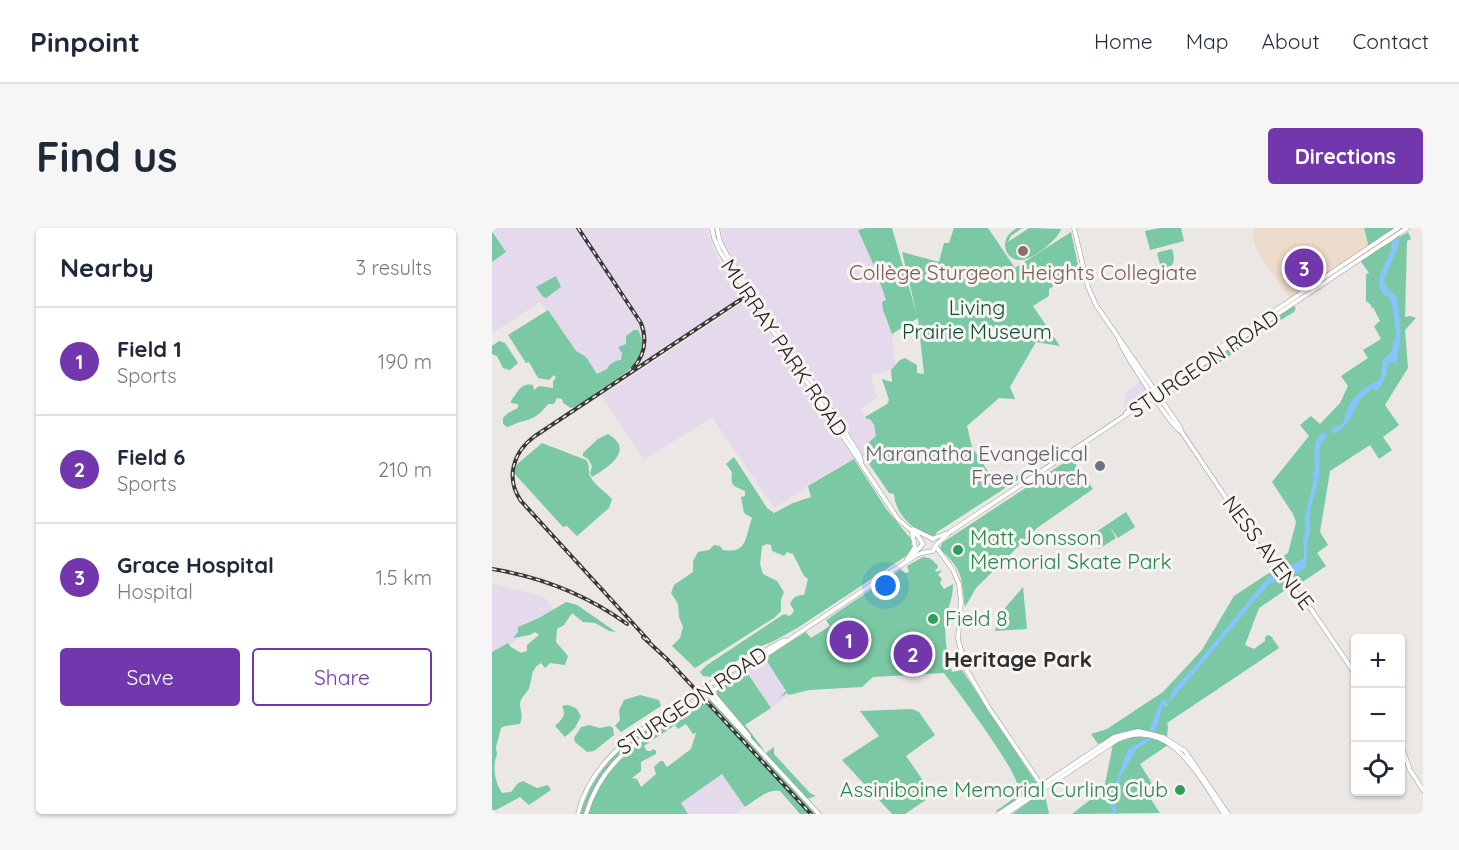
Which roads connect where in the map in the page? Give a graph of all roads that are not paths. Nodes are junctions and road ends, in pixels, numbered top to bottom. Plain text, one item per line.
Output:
1 (712, 228) edge
2 (717, 228) edge
3 (1074, 228) edge
4 (1398, 228) edge
5 (1407, 228) edge
6 (754, 303) junction
7 (760, 304) junction
8 (1119, 340) junction
9 (1148, 386) junction
10 (1164, 390) junction
11 (1155, 394) junction
12 (1146, 400) junction
13 (1160, 401) junction
14 (862, 465) junction
15 (894, 513) junction
16 (909, 529) junction
17 (950, 531) junction
18 (931, 539) junction
19 (922, 544) junction
20 (936, 546) junction
21 (927, 552) junction
22 (907, 559) junction
23 (952, 568) junction
24 (875, 582) junction
25 (801, 632) junction
26 (1351, 668) edge
27 (705, 688) junction
28 (709, 693) junction
29 (1405, 754) edge
30 (1043, 787) junction
31 (1423, 790) edge
32 (578, 814) edge
33 (586, 814) edge
34 (819, 814) edge
35 (999, 814) edge
36 (1006, 814) edge
37 (1226, 814) edge

1 - 6 main road, MURRAY PARK ROAD
2 - 7 main road, MURRAY PARK ROAD
3 - 8 main road, NESS AVENUE
4 - 11 main road, STURGEON ROAD
5 - 10 main road, STURGEON ROAD
6 - 7 main road
6 - 14 main road, MURRAY PARK ROAD
7 - 14 main road, MURRAY PARK ROAD
8 - 9 main road, NESS AVENUE
8 - 11 main road, NESS AVENUE
9 - 11 main road, NESS AVENUE
9 - 12 main road
10 - 11 main road, STURGEON ROAD
10 - 13 main road
11 - 12 main road, STURGEON ROAD
11 - 13 main road, NESS AVENUE
12 - 13 main road
12 - 17 main road, STURGEON ROAD
13 - 26 main road, NESS AVENUE
14 - 15 main road, MURRAY PARK ROAD
15 - 16 main road, MURRAY PARK ROAD
15 - 18 main road, MURRAY PARK ROAD
16 - 19 main road, MURRAY PARK ROAD
16 - 22 main road
17 - 18 main road, STURGEON ROAD
17 - 20 main road, STURGEON ROAD
18 - 19 main road
18 - 20 main road
19 - 21 main road
19 - 22 main road, STURGEON ROAD
20 - 21 main road
20 - 23 main road
21 - 23 main road
21 - 24 main road, STURGEON ROAD
22 - 24 main road, STURGEON ROAD
23 - 30 main road
24 - 25 main road, STURGEON ROAD
25 - 27 main road, STURGEON ROAD
25 - 28 main road, STURGEON ROAD
27 - 28 main road
27 - 32 main road, STURGEON ROAD
28 - 33 main road, STURGEON ROAD
28 - 34 main road
29 - 31 main road
30 - 35 main road
30 - 36 main road
30 - 37 main road

